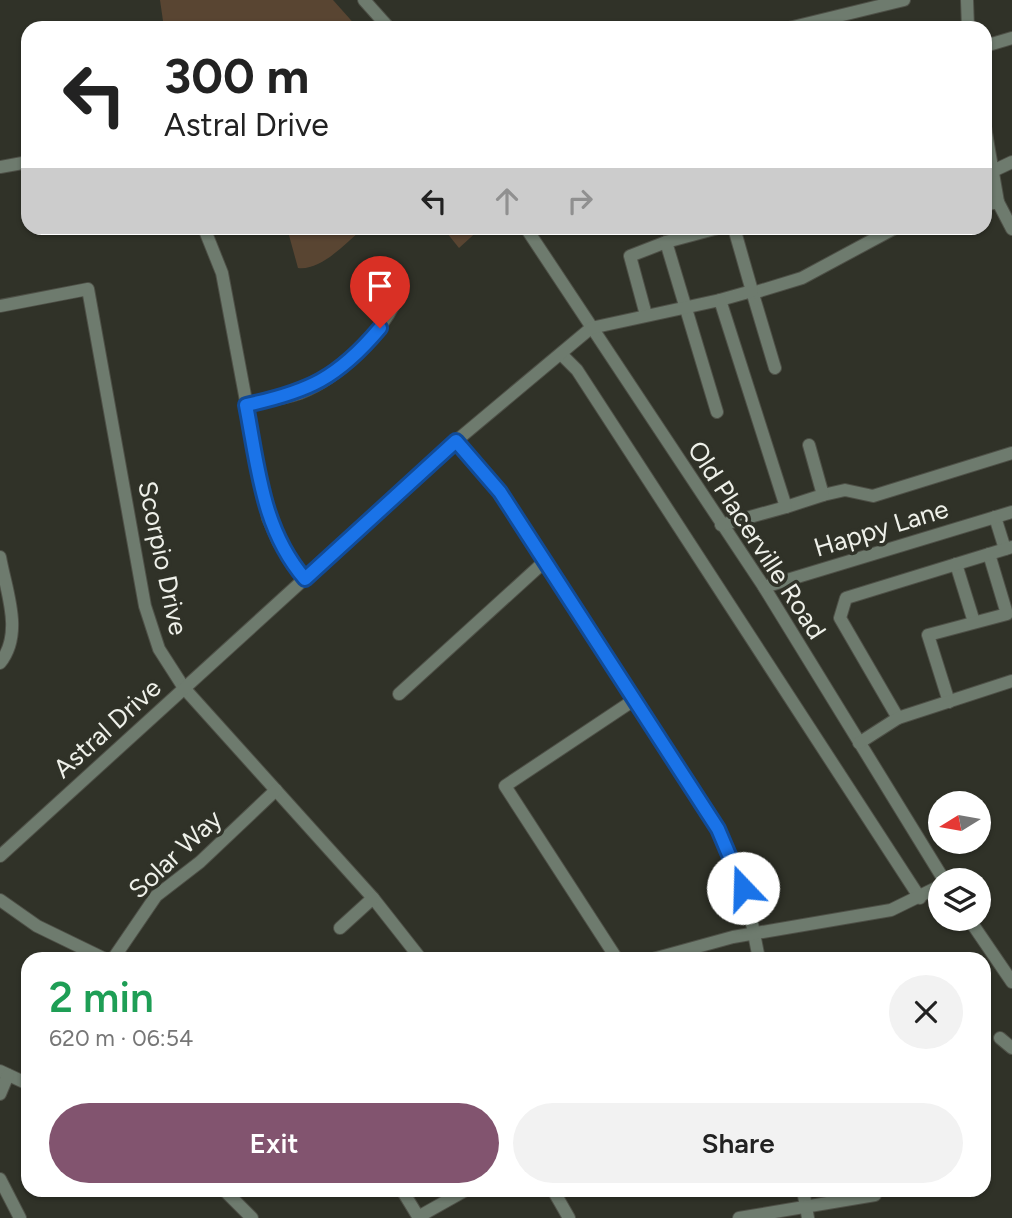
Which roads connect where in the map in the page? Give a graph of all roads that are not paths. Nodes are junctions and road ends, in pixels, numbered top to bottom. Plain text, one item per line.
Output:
1 (364, 0) edge
2 (904, 0) edge
3 (967, 0) edge
4 (383, 21) edge
5 (818, 21) edge
6 (968, 21) edge
7 (1012, 38) edge
8 (992, 44) edge
9 (1012, 162) edge
10 (21, 163) edge
11 (992, 166) edge
12 (0, 167) edge
13 (993, 171) junction
14 (992, 203) edge
15 (1012, 229) edge
16 (207, 235) edge
17 (531, 235) edge
18 (692, 235) edge
19 (736, 235) edge
20 (882, 235) edge
21 (666, 242) junction
22 (752, 292) junction
23 (397, 299) dead end
24 (720, 300) junction
25 (0, 306) edge
26 (684, 307) junction
27 (646, 315) junction
28 (591, 328) junction
29 (561, 354) junction
30 (775, 368) dead end
31 (246, 405) junction
32 (717, 412) dead end
33 (456, 441) junction
34 (809, 445) dead end
35 (1012, 453) edge
36 (823, 495) junction
37 (786, 507) junction
38 (1012, 512) edge
39 (995, 517) junction
40 (720, 525) junction
41 (1008, 548) edge
42 (989, 554) junction
43 (0, 557) edge
44 (544, 562) junction
45 (956, 564) junction
46 (305, 579) junction
47 (764, 587) junction
48 (974, 622) junction
49 (0, 663) edge
50 (1012, 681) edge
51 (184, 688) junction
52 (399, 694) dead end
53 (634, 700) junction
54 (949, 702) junction
55 (898, 718) junction
56 (859, 743) junction
57 (276, 790) junction
58 (0, 856) edge
59 (937, 868) edge
60 (928, 893) edge
61 (373, 898) junction
62 (920, 898) junction
63 (0, 900) edge
64 (340, 928) dead end
65 (978, 931) edge
66 (755, 934) junction
67 (91, 952) edge
68 (118, 952) edge
69 (415, 952) edge
70 (612, 952) edge
71 (675, 952) edge
72 (758, 952) edge
73 (1012, 982) edge
74 (1000, 1038) dead end
75 (1012, 1048) edge
76 (4, 1073) edge
77 (21, 1081) edge
78 (0, 1094) edge
79 (0, 1179) edge
80 (231, 1197) edge
81 (406, 1197) edge
82 (454, 1197) edge
83 (557, 1197) edge
84 (867, 1197) edge
85 (807, 1212) edge
86 (418, 1217) edge
87 (20, 1218) edge
88 (251, 1218) edge
89 (569, 1218) edge
90 (739, 1218) edge

1 - 4 street
2 - 5 street
3 - 6 street
7 - 8 street
9 - 13 street
10 - 12 street
11 - 13 street
13 - 14 street
14 - 15 street
16 - 31 street
17 - 28 street, Old Placerville Road
18 - 21 street
19 - 22 street
20 - 22 street
21 - 26 street
21 - 27 street
22 - 24 street
22 - 30 street
23 - 31 street
24 - 26 street
24 - 37 street
25 - 51 street, Scorpio Drive
26 - 27 street
26 - 32 street
27 - 28 street
28 - 29 street, Astral Drive
28 - 40 street, Old Placerville Road
29 - 33 street, Astral Drive
29 - 62 street
31 - 46 street
33 - 44 street
33 - 46 street, Astral Drive
34 - 36 street
35 - 36 street
36 - 37 street
37 - 40 street
38 - 39 street, Happy Lane
39 - 41 street
39 - 47 street, Happy Lane
40 - 47 street, Old Placerville Road
41 - 42 street
42 - 45 street
42 - 48 street
43 - 49 street
44 - 52 street
44 - 53 street
45 - 48 street
45 - 55 street
46 - 51 street, Astral Drive
47 - 56 street, Old Placerville Road
48 - 54 street
50 - 54 street
51 - 57 street, Scorpio Drive
51 - 58 street, Astral Drive
53 - 66 street
53 - 70 street
54 - 55 street
55 - 56 street
56 - 59 street, Old Placerville Road
57 - 61 street, Scorpio Drive
57 - 68 street, Solar Way
60 - 62 street
61 - 64 street
61 - 69 street, Scorpio Drive
62 - 66 street
63 - 67 street
65 - 73 street
66 - 71 street
66 - 72 street
74 - 75 street
76 - 77 street
76 - 78 street
79 - 87 street
80 - 88 street
81 - 86 street
82 - 86 street
83 - 89 street
84 - 85 street
85 - 90 street

